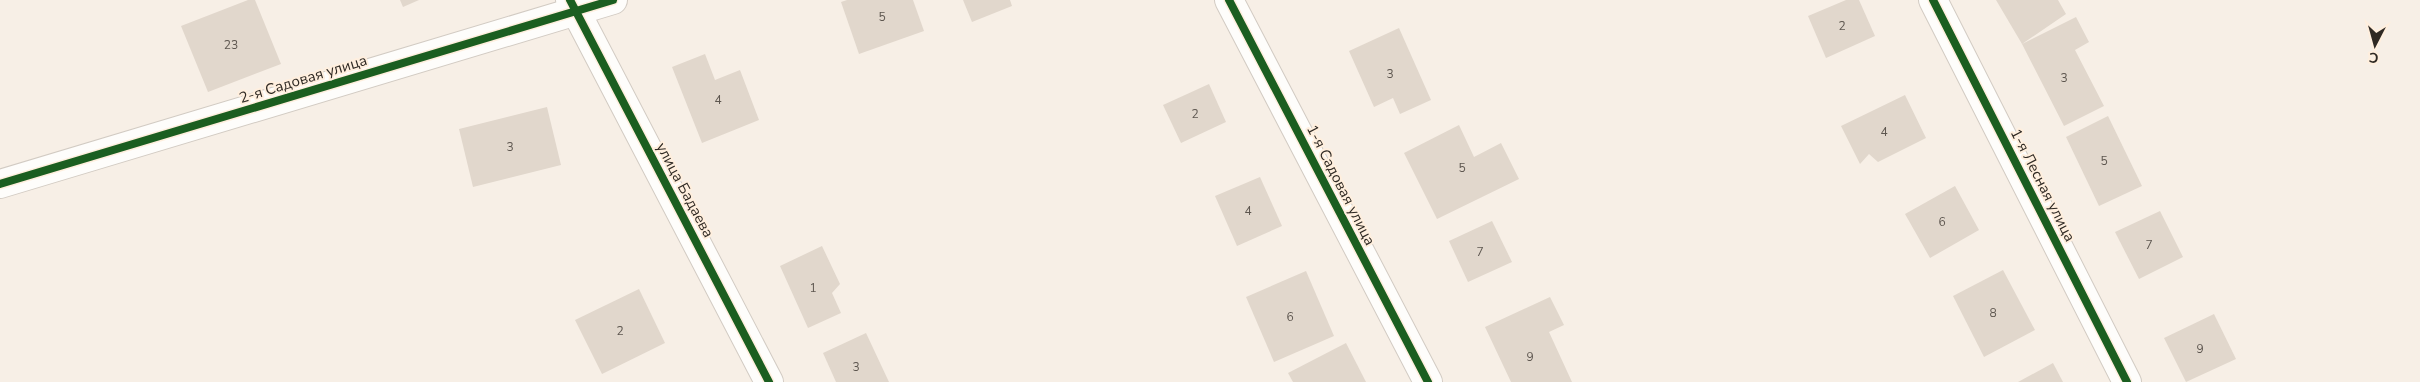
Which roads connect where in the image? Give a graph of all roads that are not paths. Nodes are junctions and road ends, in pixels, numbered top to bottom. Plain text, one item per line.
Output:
1 (614, 0) edge
2 (1229, 0) edge
3 (1933, 0) edge
4 (573, 6) edge
5 (0, 184) edge
6 (769, 382) edge
7 (1428, 382) edge
8 (2127, 382) edge

1 - 4 street, 2-я Садовая улица
2 - 7 street, 1-я Садовая улица
3 - 8 street, 1-я Лесная улица
4 - 5 street, 2-я Садовая улица
4 - 6 street, улица Бадаева

